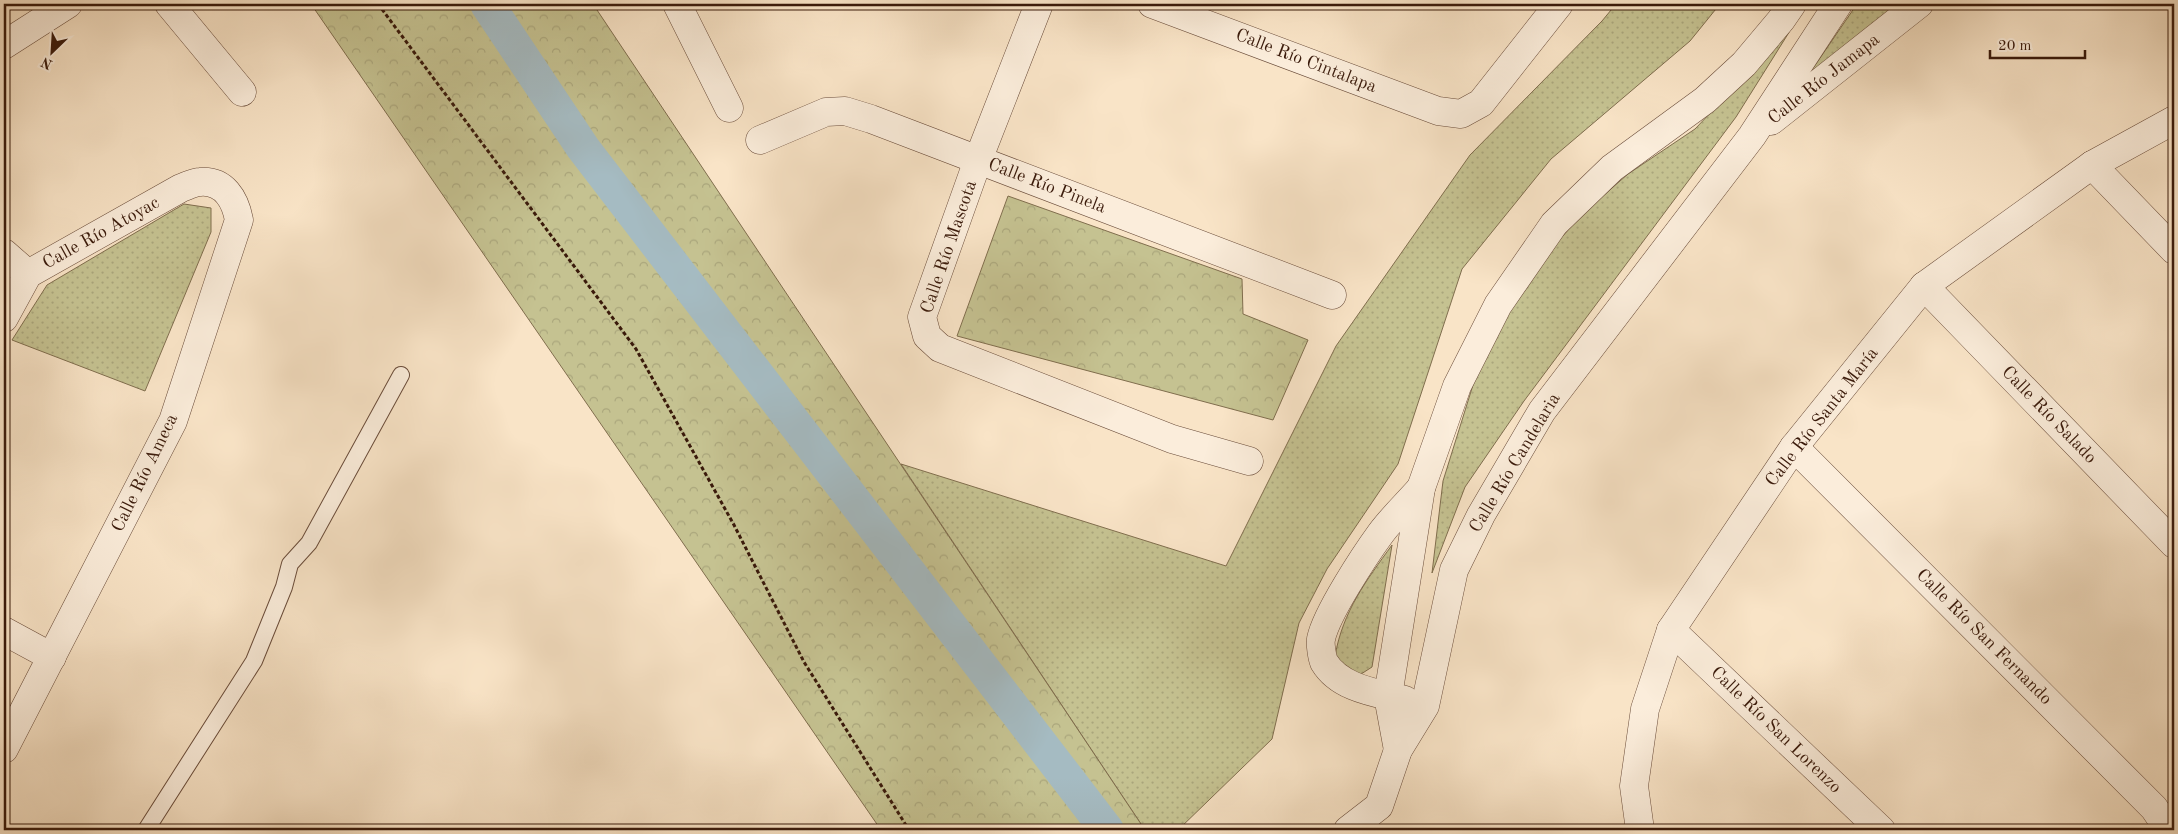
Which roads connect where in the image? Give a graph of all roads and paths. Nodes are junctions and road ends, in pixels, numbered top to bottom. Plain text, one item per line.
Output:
1 (68, 4) edge
2 (169, 4) edge
3 (378, 4) edge
4 (677, 4) edge
5 (1039, 4) edge
6 (1152, 4) edge
7 (1559, 4) edge
8 (1792, 4) edge
9 (1838, 4) edge
10 (1919, 4) edge
11 (4, 45) edge
12 (242, 92) dead end
13 (729, 108) dead end
14 (2174, 120) edge
15 (1752, 136) junction
16 (760, 140) dead end
17 (978, 160) junction
18 (2092, 165) junction
19 (222, 186) joint
20 (2174, 250) edge
21 (4, 253) edge
22 (28, 274) junction
23 (1924, 286) junction
24 (1332, 295) dead end
25 (4, 318) edge
26 (401, 375) dead end
27 (1794, 448) junction
28 (1249, 461) dead end
29 (1421, 488) junction
30 (2174, 544) edge
31 (1671, 630) junction
32 (4, 631) edge
33 (52, 657) junction
34 (1388, 696) junction
35 (1425, 706) junction
36 (4, 749) edge
37 (1398, 750) junction
38 (1382, 818) edge
39 (146, 830) edge
40 (909, 830) edge
41 (1348, 830) edge
42 (1640, 830) edge
43 (1880, 830) edge
44 (2169, 830) edge

1 - 11 street
2 - 12 street
3 - 40 path
4 - 13 street
5 - 17 street, Calle Río Mascota
6 - 7 street, Calle Río Cintalapa
8 - 29 street
9 - 15 street
10 - 15 street, Calle Río Jamapa
14 - 18 street, Calle Río Santa María
15 - 35 street, Calle Río Candelaria
16 - 17 street, Calle Río Pinela
17 - 24 street, Calle Río Pinela
17 - 28 street, Calle Río Mascota
18 - 20 street
18 - 23 street, Calle Río Santa María
19 - 22 street, Calle Río Atoyac
19 - 33 street, Calle Río Ameca
21 - 22 street
22 - 25 street, Calle Río Atoyac
23 - 27 street, Calle Río Santa María
23 - 30 street, Calle Río Salado
26 - 39 lane
27 - 31 street, Calle Río Santa María
27 - 44 street, Calle Río San Fernando
29 - 34 street, Calle Río Candelaria
29 - 34 street
31 - 42 street, Calle Río Santa María
31 - 43 street, Calle Río San Lorenzo
32 - 33 street
33 - 36 street, Calle Río Ameca
34 - 35 street
34 - 37 street, Calle Río Candelaria
35 - 37 street, Calle Río Candelaria
37 - 38 street, Calle Río Candelaria
38 - 41 street, Calle Río Candelaria

